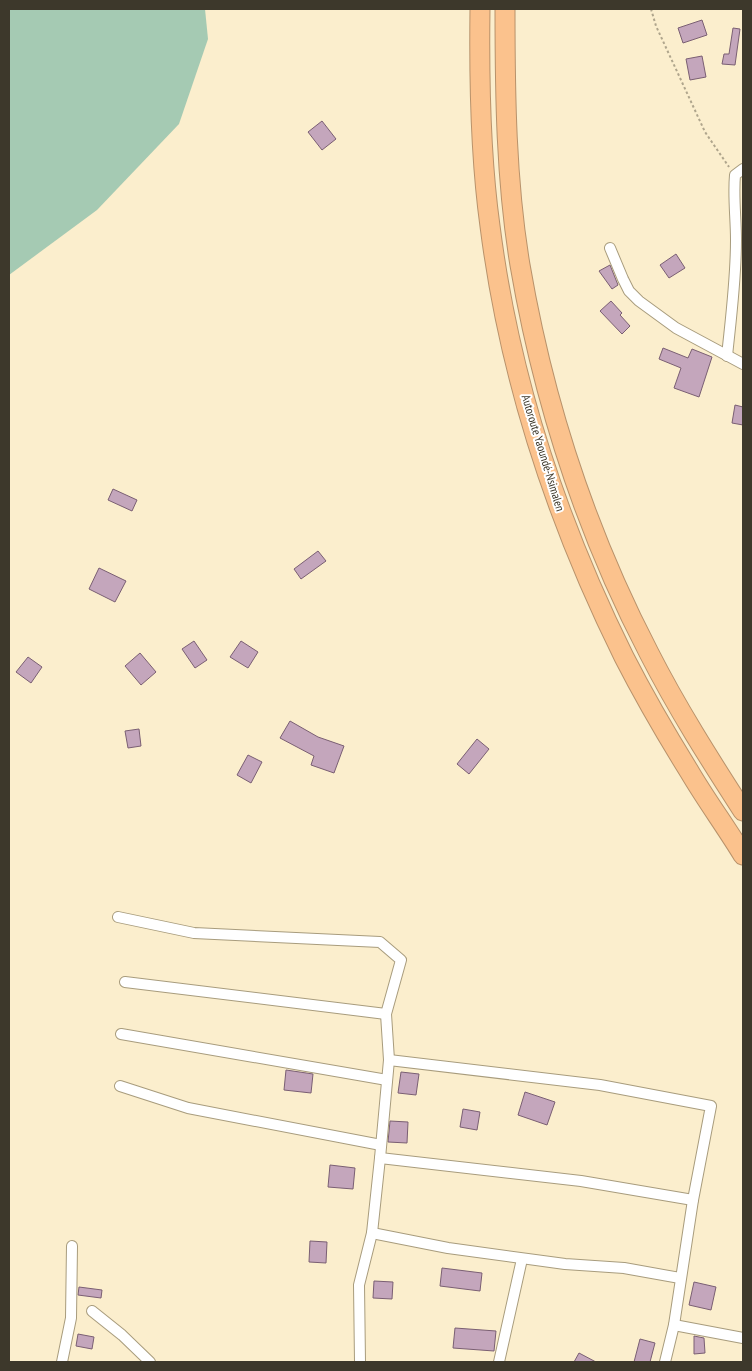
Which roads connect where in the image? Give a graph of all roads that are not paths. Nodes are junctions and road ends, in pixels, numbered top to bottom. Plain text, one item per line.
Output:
1 (480, 9) edge
2 (505, 9) edge
3 (739, 172) edge
4 (610, 248) dead end
5 (727, 356) junction
6 (743, 364) edge
7 (743, 811) edge
8 (743, 855) edge
9 (118, 917) dead end
10 (125, 982) dead end
11 (386, 1014) junction
12 (121, 1034) dead end
13 (389, 1060) junction
14 (387, 1080) junction
15 (120, 1086) dead end
16 (381, 1145) junction
17 (380, 1158) junction
18 (693, 1200) junction
19 (372, 1233) junction
20 (72, 1246) dead end
21 (522, 1259) junction
22 (680, 1278) junction
23 (92, 1312) dead end
24 (674, 1325) junction
25 (743, 1338) edge
26 (62, 1362) edge
27 (150, 1362) edge
28 (360, 1362) edge
29 (499, 1362) edge
30 (665, 1362) edge

1 - 8 highway, Autoroute Yaoundé-Nsimalen
2 - 7 highway, Autoroute Yaoundé-Nsimalen
3 - 5 street
4 - 5 street
5 - 6 street
9 - 11 street
10 - 11 street
11 - 13 street
12 - 14 street
13 - 14 street
13 - 18 street
14 - 16 street
15 - 16 street
16 - 17 street
17 - 18 street
17 - 19 street
18 - 22 street
19 - 21 street
19 - 28 street
20 - 26 street
21 - 22 street
21 - 29 street
22 - 24 street
23 - 27 street
24 - 25 street
24 - 30 street

